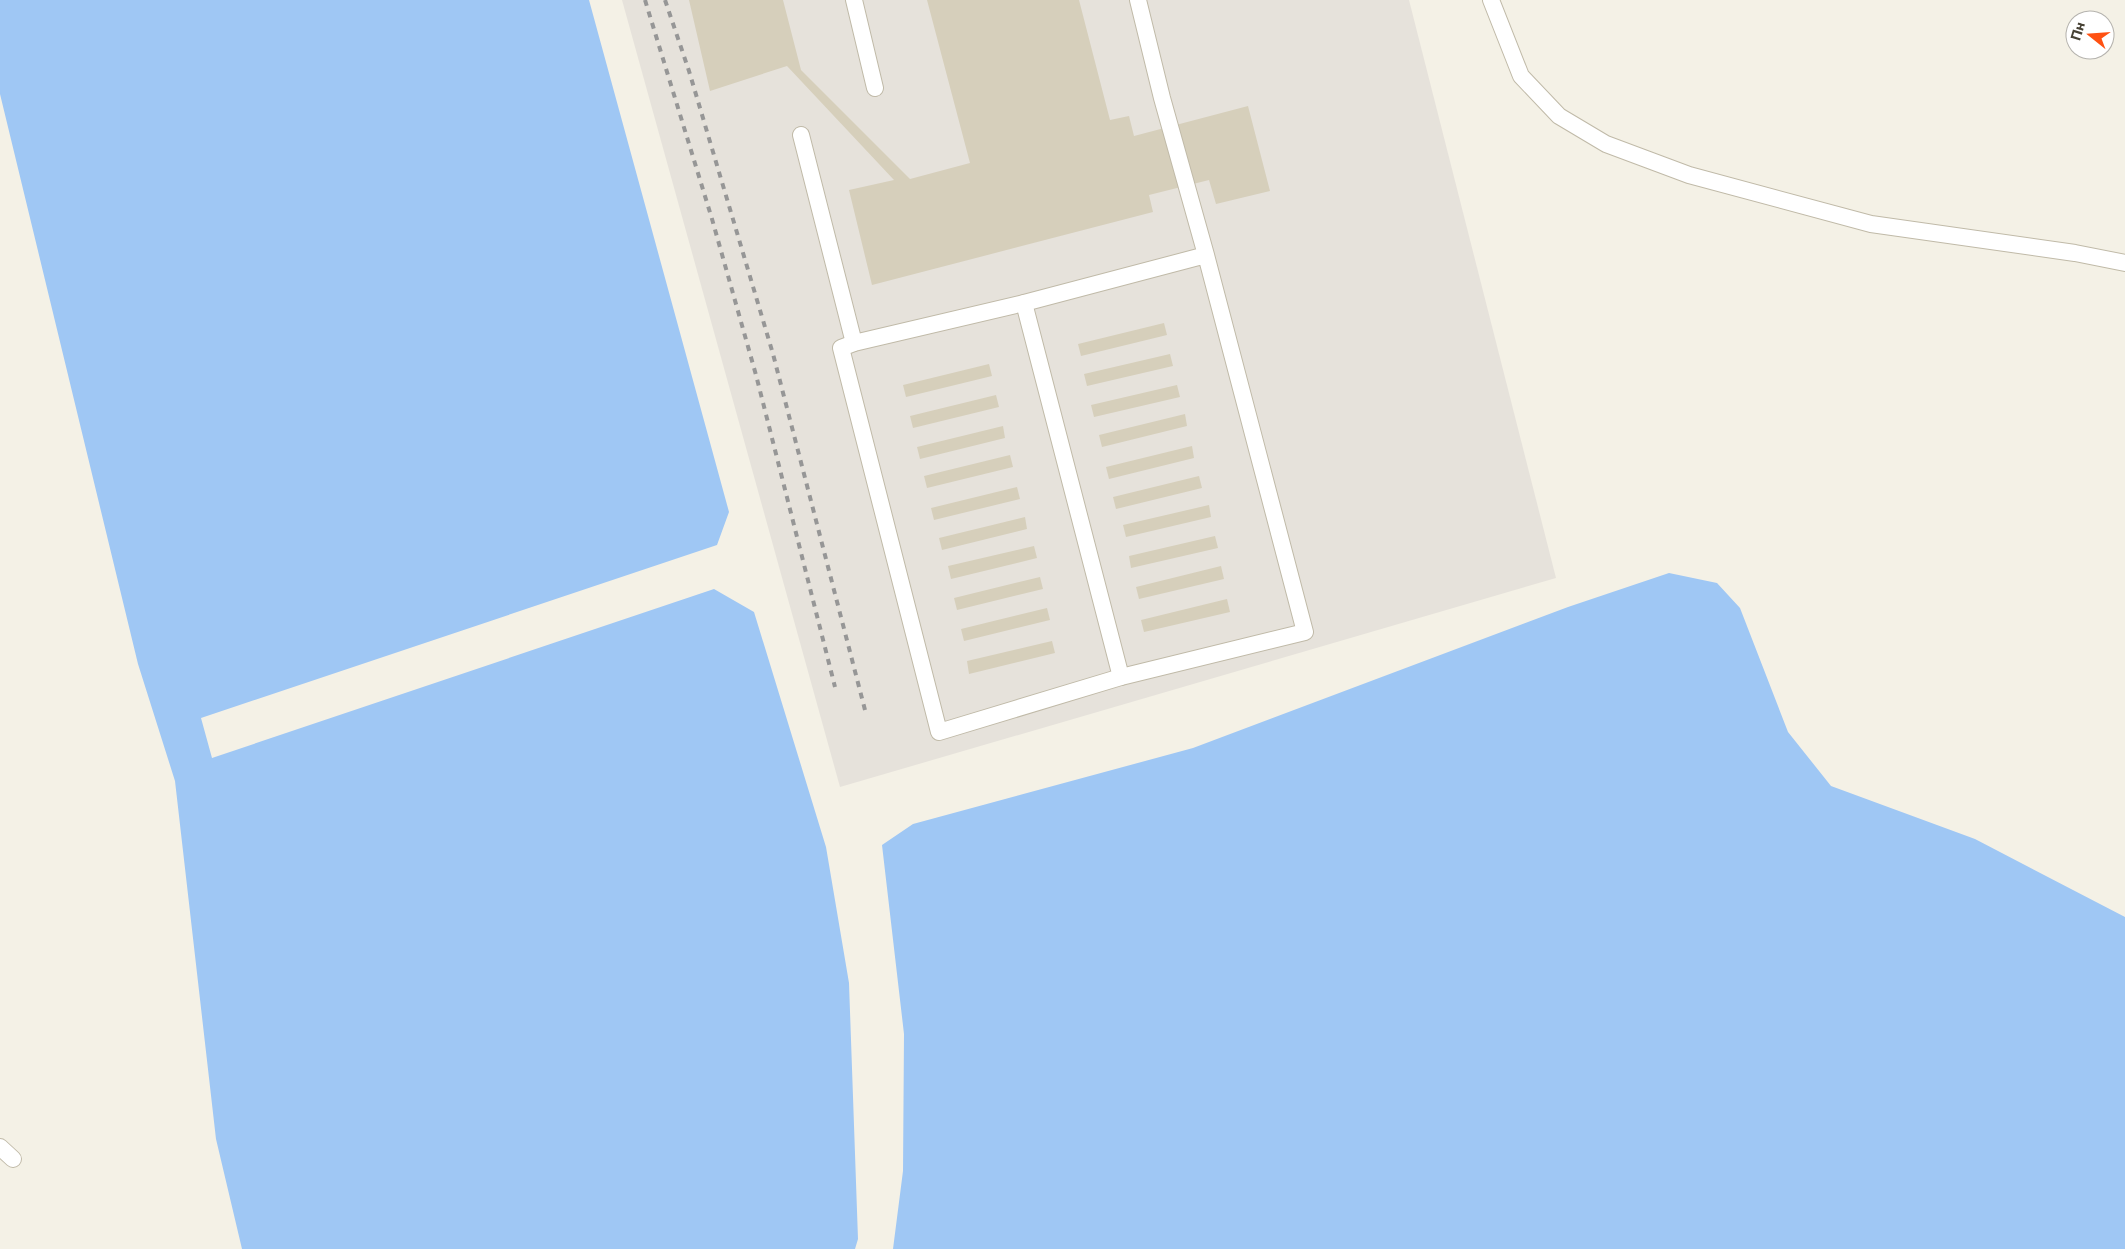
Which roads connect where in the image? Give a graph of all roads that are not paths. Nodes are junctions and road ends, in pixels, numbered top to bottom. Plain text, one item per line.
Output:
1 (854, 0) edge
2 (1138, 0) edge
3 (1491, 0) edge
4 (875, 88) dead end
5 (801, 135) dead end
6 (1206, 254) junction
7 (2125, 263) edge
8 (1024, 303) junction
9 (854, 343) junction
10 (1121, 677) junction
11 (0, 1147) edge
12 (13, 1159) dead end

1 - 4 lane
2 - 6 lane
3 - 7 lane
5 - 9 lane
6 - 8 lane
6 - 10 lane
8 - 9 lane
8 - 10 lane
9 - 10 lane
11 - 12 lane

